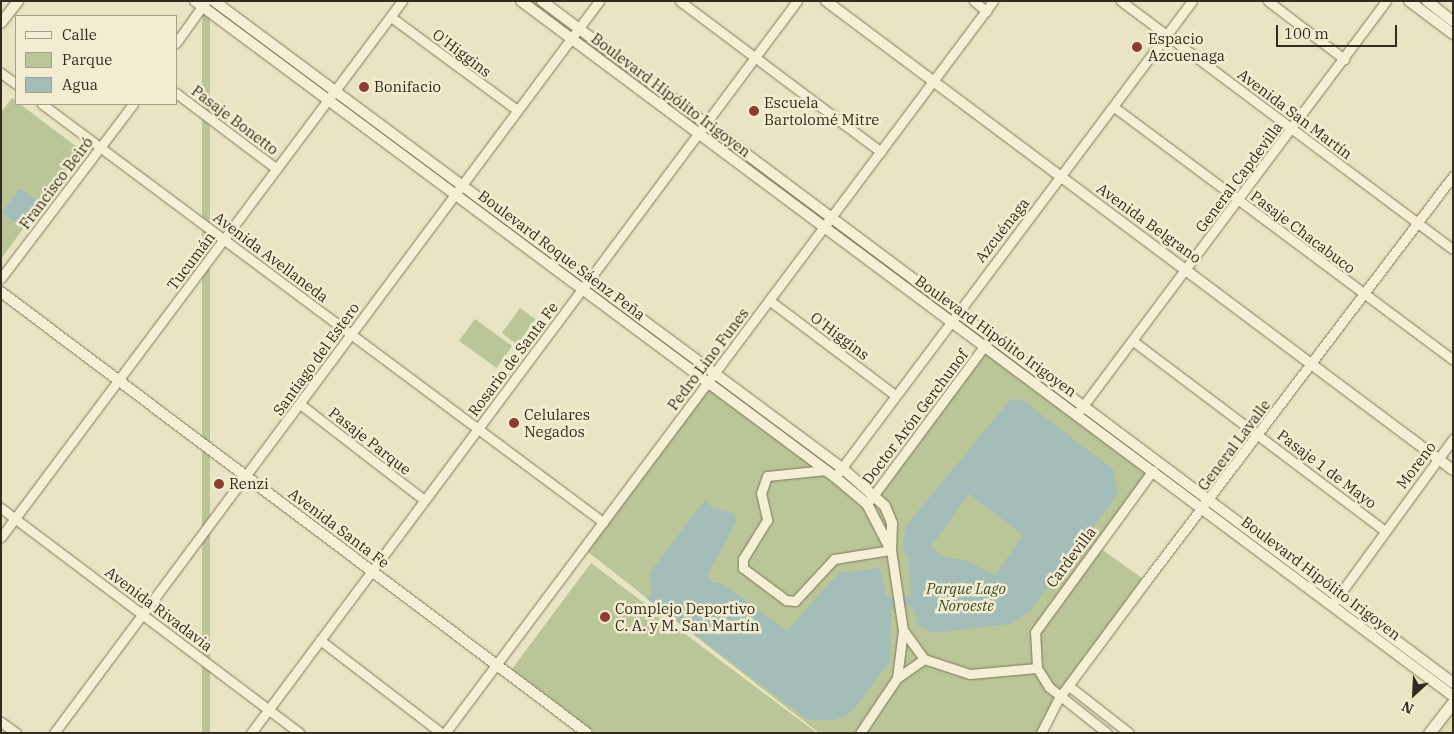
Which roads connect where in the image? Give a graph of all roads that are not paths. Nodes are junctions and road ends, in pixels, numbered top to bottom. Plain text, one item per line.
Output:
1 (18, 1) edge
2 (214, 1) edge
3 (402, 1) edge
4 (521, 1) edge
5 (542, 1) edge
6 (600, 1) edge
7 (680, 1) edge
8 (797, 1) edge
9 (826, 1) edge
10 (974, 1) edge
11 (993, 1) edge
12 (1121, 1) edge
13 (1192, 1) edge
14 (1268, 1) edge
15 (1386, 1) edge
16 (1409, 1) edge
17 (1427, 1) edge
18 (201, 3) edge
19 (986, 10) junction
20 (391, 17) junction
21 (1453, 21) edge
22 (1, 23) edge
23 (578, 29) junction
24 (1453, 34) edge
25 (1168, 35) junction
26 (571, 39) junction
27 (178, 41) edge
28 (755, 58) junction
29 (1344, 59) junction
30 (1, 73) edge
31 (932, 81) junction
32 (15, 83) edge
33 (336, 90) junction
34 (178, 95) edge
35 (328, 101) junction
36 (43, 105) edge
37 (132, 105) edge
38 (1114, 107) junction
39 (517, 110) junction
40 (706, 124) junction
41 (1292, 129) junction
42 (698, 134) junction
43 (101, 147) junction
44 (881, 152) junction
45 (277, 169) junction
46 (1453, 176) edge
47 (1061, 177) junction
48 (463, 184) junction
49 (455, 194) junction
50 (1239, 201) junction
51 (832, 218) junction
52 (1418, 223) junction
53 (823, 229) junction
54 (224, 240) junction
55 (1453, 249) edge
56 (1187, 270) junction
57 (1, 278) edge
58 (590, 279) junction
59 (582, 289) junction
60 (1, 292) edge
61 (1364, 294) junction
62 (769, 300) junction
63 (957, 312) junction
64 (950, 321) junction
65 (351, 334) junction
66 (1133, 341) junction
67 (985, 345) junction
68 (1453, 360) edge
69 (1311, 364) junction
70 (716, 372) junction
71 (120, 379) junction
72 (707, 383) junction
73 (895, 395) junction
74 (300, 404) junction
75 (1080, 411) junction
76 (477, 430) junction
77 (1259, 435) junction
78 (1453, 439) edge
79 (1438, 459) junction
80 (842, 468) junction
81 (826, 470) junction
82 (1153, 470) junction
83 (1453, 470) edge
84 (246, 476) junction
85 (835, 477) junction
86 (874, 495) junction
87 (424, 500) junction
88 (866, 504) junction
89 (1206, 505) junction
90 (1, 508) edge
91 (16, 518) junction
92 (602, 522) junction
93 (1384, 530) junction
94 (1, 537) edge
95 (891, 550) junction
96 (372, 571) junction
97 (1334, 601) junction
98 (142, 614) junction
99 (903, 630) junction
100 (320, 640) junction
101 (924, 659) junction
102 (497, 665) junction
103 (1037, 668) junction
104 (897, 678) junction
105 (1453, 683) edge
106 (1069, 686) junction
107 (1453, 696) edge
108 (1059, 698) junction
109 (1453, 702) edge
110 (269, 709) junction
111 (1, 722) edge
112 (16, 733) edge
113 (54, 733) edge
114 (251, 733) edge
115 (300, 733) edge
116 (441, 733) edge
117 (445, 733) edge
118 (587, 733) edge
119 (860, 733) edge
120 (1041, 733) edge
121 (1107, 733) edge
122 (1129, 733) edge
123 (1429, 733) edge

1 - 22 street
2 - 33 street, Boulevard Roque Sáenz Peña
3 - 20 street, Tucumán
4 - 26 street, Boulevard Hipólito Irigoyen
5 - 23 street, Boulevard Hipólito Irigoyen
6 - 23 street, Santiago del Estero
7 - 28 street
8 - 28 street, Rosario de Santa Fe
9 - 31 street, Avenida Belgrano
10 - 19 street
11 - 19 street, Pedro Lino Funes
12 - 25 street, Avenida San Martín
13 - 25 street, Azcuénaga
14 - 29 street
15 - 29 street, General Capdevilla
16 - 24 street
17 - 21 street
18 - 27 street
18 - 35 street, Boulevard Roque Sáenz Peña
19 - 31 street, Pedro Lino Funes
20 - 33 street, Tucumán
20 - 39 street, O'Higgins
23 - 26 street, Santiago del Estero
23 - 40 street, Boulevard Hipólito Irigoyen
25 - 38 street, Azcuénaga
25 - 41 street, Avenida San Martín
26 - 39 street, Santiago del Estero
26 - 42 street, Boulevard Hipólito Irigoyen
28 - 40 street, Rosario de Santa Fe
28 - 44 street
29 - 41 street, General Capdevilla
30 - 32 street
31 - 44 street, Pedro Lino Funes
31 - 47 street, Avenida Belgrano
33 - 35 street, Tucumán
33 - 48 street, Boulevard Roque Sáenz Peña
34 - 45 street, Pasaje Bonetto
35 - 45 street, Tucumán
35 - 49 street, Boulevard Roque Sáenz Peña
36 - 43 street, Avenida Avellaneda
37 - 43 street, Francisco Beiró
38 - 47 street, Azcuénaga
38 - 50 street, Pasaje Chacabuco
39 - 48 street, Santiago del Estero
40 - 42 street, Rosario de Santa Fe
40 - 51 street, Boulevard Hipólito Irigoyen
41 - 50 street, General Capdevilla
41 - 52 street, Avenida San Martín
42 - 53 street, Boulevard Hipólito Irigoyen
42 - 58 street, Rosario de Santa Fe
43 - 54 street, Avenida Avellaneda
43 - 57 street, Francisco Beiró
44 - 51 street, Pedro Lino Funes
45 - 54 street, Tucumán
46 - 52 street, General Lavalle
47 - 56 street, Avenida Belgrano
47 - 63 street, Azcuénaga
48 - 49 street, Santiago del Estero
48 - 58 street, Boulevard Roque Sáenz Peña
49 - 59 street, Boulevard Roque Sáenz Peña
49 - 65 street, Santiago del Estero
50 - 56 street, General Capdevilla
50 - 61 street, Pasaje Chacabuco
51 - 53 street, Pedro Lino Funes
51 - 63 street, Boulevard Hipólito Irigoyen
52 - 55 street, Avenida San Martín
52 - 61 street, General Lavalle
53 - 62 street, Pedro Lino Funes
53 - 64 street, Boulevard Hipólito Irigoyen
54 - 65 street, Avenida Avellaneda
54 - 71 street, Tucumán
56 - 66 street, General Capdevilla
56 - 69 street, Avenida Belgrano
58 - 59 street, Rosario de Santa Fe
58 - 70 street, Boulevard Roque Sáenz Peña
59 - 72 street, Boulevard Roque Sáenz Peña
59 - 76 street, Rosario de Santa Fe
60 - 71 street, Avenida Santa Fe
61 - 68 street, Pasaje Chacabuco
61 - 69 street, General Lavalle
62 - 70 street, Pedro Lino Funes
62 - 73 street, O'Higgins
63 - 64 street, Azcuénaga
63 - 75 street, Boulevard Hipólito Irigoyen
64 - 67 street, Boulevard Hipólito Irigoyen
64 - 73 street, Azcuénaga
65 - 74 street, Santiago del Estero
65 - 76 street, Avenida Avellaneda
66 - 75 street, General Capdevilla
66 - 77 street, Pasaje 1 de Mayo
67 - 75 street, Boulevard Hipólito Irigoyen
67 - 86 street, Doctor Arón Gerchunof
69 - 77 street, General Lavalle
69 - 79 street, Avenida Belgrano
70 - 72 street, Pedro Lino Funes
70 - 80 street, Boulevard Roque Sáenz Peña
71 - 84 street, Avenida Santa Fe
71 - 91 street, Tucumán
72 - 81 street, Boulevard Roque Sáenz Peña
72 - 92 street, Pedro Lino Funes
73 - 80 street, Azcuénaga
74 - 84 street, Santiago del Estero
74 - 87 street, Pasaje Parque
75 - 82 street, Boulevard Hipólito Irigoyen
75 - 89 street, Boulevard Hipólito Irigoyen
76 - 87 street, Rosario de Santa Fe
76 - 92 street, Avenida Avellaneda
77 - 89 street, General Lavalle
77 - 93 street, Pasaje 1 de Mayo
78 - 79 street, Moreno
79 - 83 street, Avenida Belgrano
79 - 93 street, Moreno
80 - 85 street, Azcuénaga
80 - 86 street, Boulevard Roque Sáenz Peña
81 - 85 street, Boulevard Roque Sáenz Peña
81 - 95 street
82 - 89 street, Boulevard Hipólito Irigoyen
82 - 103 street, Cardevilla
84 - 96 street, Avenida Santa Fe
84 - 98 street, Santiago del Estero
85 - 88 street, Boulevard Roque Sáenz Peña
86 - 88 street, Doctor Arón Gerchunof
86 - 95 street, Boulevard Roque Sáenz Peña
87 - 96 street, Rosario de Santa Fe
88 - 95 street, Boulevard Roque Sáenz Peña
89 - 97 street, Boulevard Hipólito Irigoyen
89 - 106 street, General Lavalle
90 - 91 street, Avenida Rivadavia
91 - 94 street, Tucumán
91 - 98 street, Avenida Rivadavia
92 - 102 street, Pedro Lino Funes
93 - 97 street, Moreno
95 - 99 street, Boulevard Roque Sáenz Peña
96 - 100 street, Rosario de Santa Fe
96 - 102 street, Avenida Santa Fe
97 - 105 street, Boulevard Hipólito Irigoyen
97 - 107 street, Boulevard Hipólito Irigoyen
98 - 110 street, Avenida Rivadavia
98 - 113 street, Santiago del Estero
99 - 101 street
99 - 104 street, Boulevard Roque Sáenz Peña
100 - 110 street, Rosario de Santa Fe
100 - 116 street
101 - 103 street
101 - 104 street
102 - 117 street, Pedro Lino Funes
102 - 118 street, Avenida Santa Fe
103 - 108 street
104 - 119 street
106 - 108 street, General Lavalle
106 - 122 street
108 - 120 street, General Lavalle
108 - 121 street
109 - 123 main road
110 - 114 street, Rosario de Santa Fe
110 - 115 street, Avenida Rivadavia
111 - 112 street

